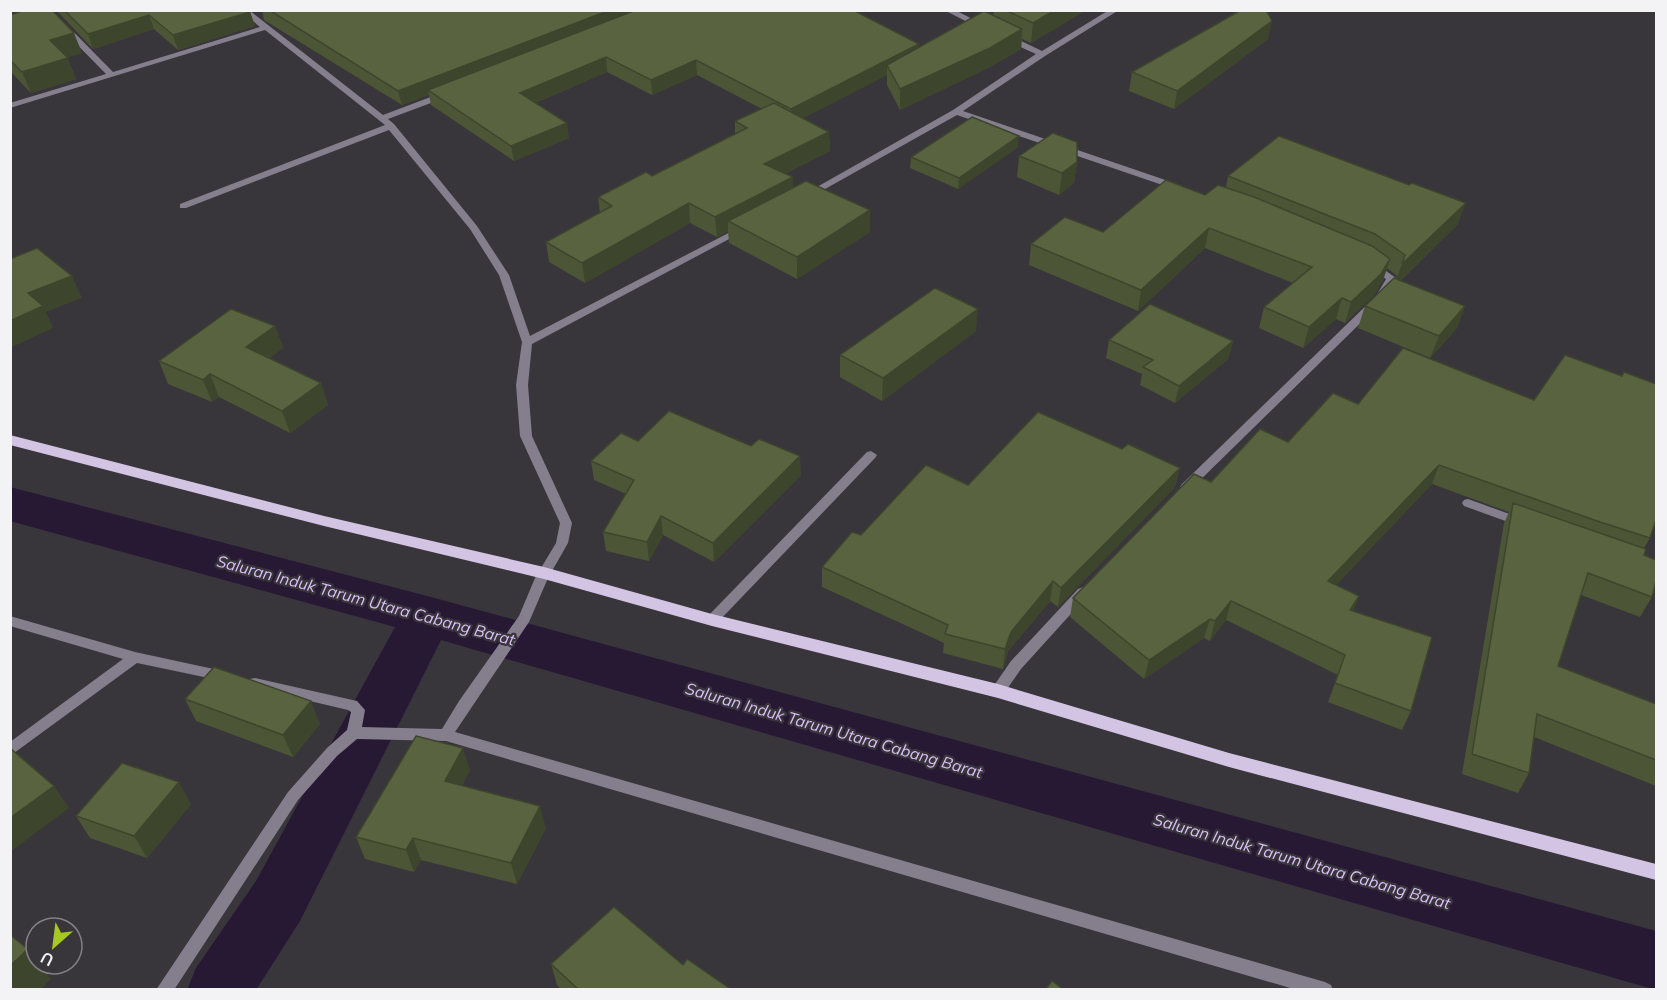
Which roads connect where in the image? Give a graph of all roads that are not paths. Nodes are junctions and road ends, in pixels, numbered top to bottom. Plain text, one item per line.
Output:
1 (47, 10) edge
2 (244, 10) edge
3 (948, 10) edge
4 (1115, 10) edge
5 (268, 13) dead end
6 (253, 18) junction
7 (264, 28) junction
8 (990, 30) edge
9 (1000, 34) edge
10 (1042, 54) junction
11 (112, 75) junction
12 (455, 90) edge
13 (10, 106) edge
14 (956, 112) junction
15 (381, 119) junction
16 (391, 126) junction
17 (1187, 191) edge
18 (800, 199) edge
19 (183, 206) dead end
20 (749, 226) edge
21 (1361, 258) edge
22 (527, 342) junction
23 (10, 440) edge
24 (871, 454) dead end
25 (1175, 498) edge
26 (1468, 502) dead end
27 (1530, 526) edge
28 (544, 573) junction
29 (1088, 587) edge
30 (712, 620) junction
31 (10, 621) edge
32 (135, 657) junction
33 (998, 691) junction
34 (358, 732) junction
35 (446, 735) junction
36 (10, 750) edge
37 (1656, 872) edge
38 (164, 990) edge
39 (1326, 990) edge

1 - 11 street
2 - 6 street
3 - 8 street
4 - 10 street
5 - 6 street
6 - 7 street
7 - 11 street
7 - 15 street
9 - 10 street
10 - 14 street
11 - 13 street
12 - 15 street
14 - 17 street
14 - 18 street
15 - 16 street
16 - 19 street
16 - 22 street
20 - 22 street
21 - 25 street
22 - 28 street
23 - 28 main road
24 - 30 street
26 - 27 street
28 - 30 main road
28 - 35 street
29 - 33 street
30 - 33 main road
31 - 32 street
32 - 34 street
32 - 36 street
33 - 37 main road
34 - 35 street
34 - 38 street
35 - 39 street

